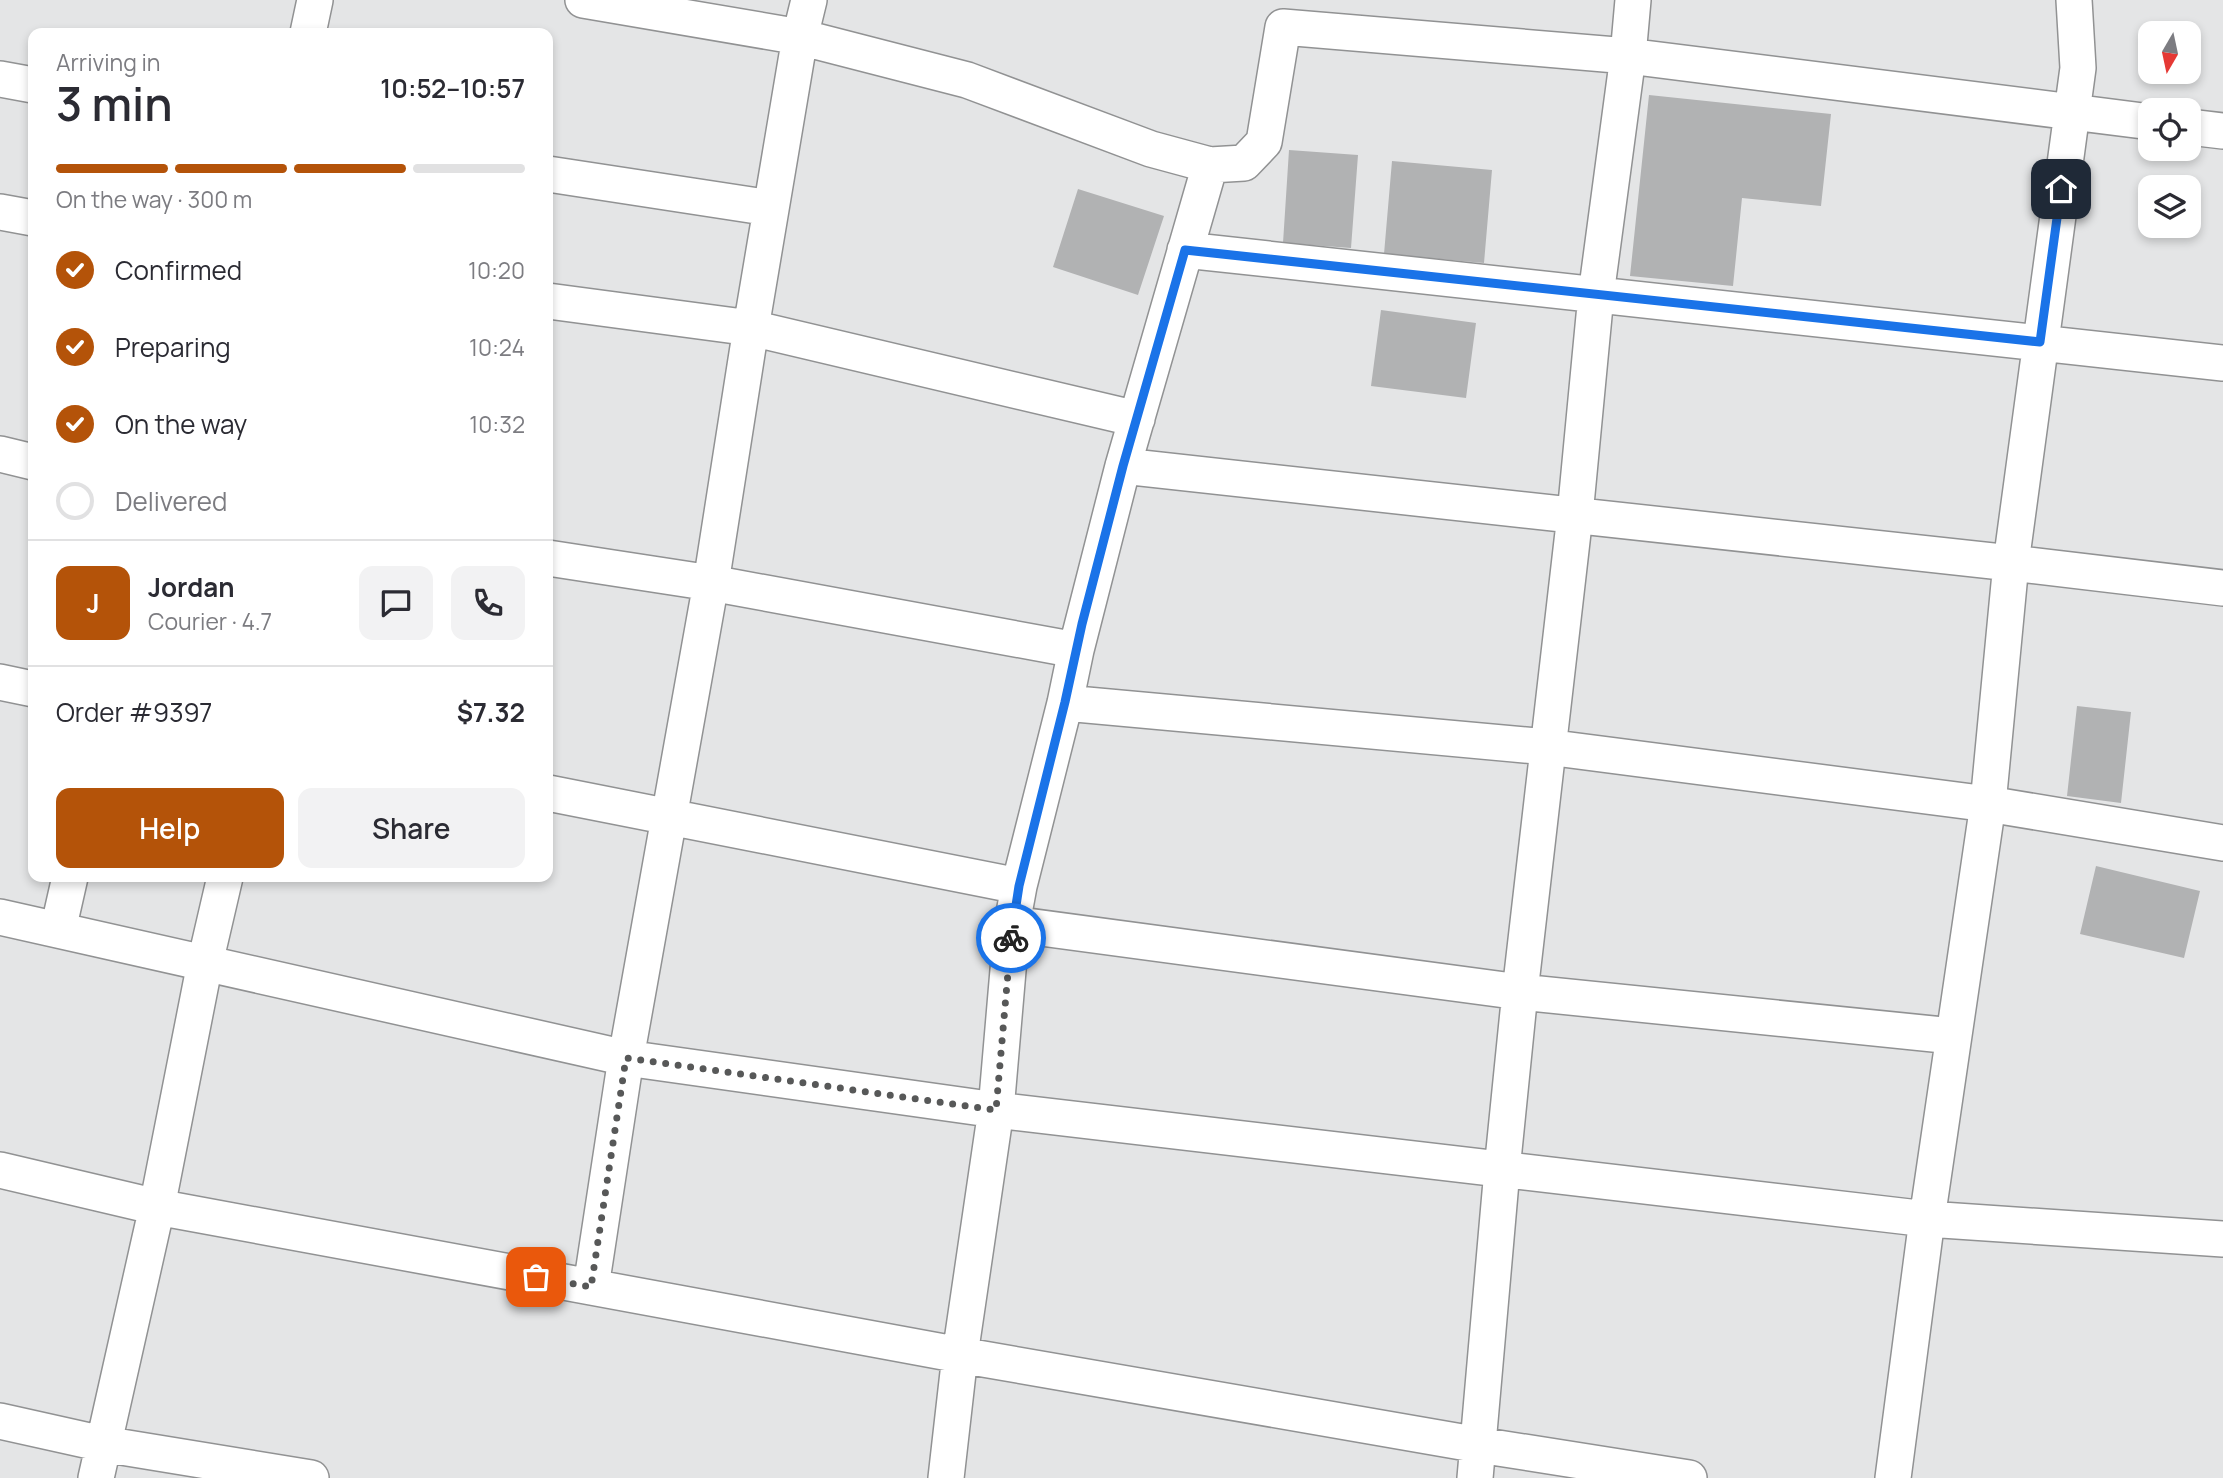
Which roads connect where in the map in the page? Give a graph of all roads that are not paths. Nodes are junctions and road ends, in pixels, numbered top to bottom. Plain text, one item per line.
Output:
1 (315, 0) edge
2 (583, 0) edge
3 (809, 0) edge
4 (1633, 0) edge
5 (2074, 0) edge
6 (1284, 13) edge
7 (309, 28) edge
8 (800, 37) junction
9 (1628, 56) junction
10 (0, 79) edge
11 (28, 84) edge
12 (2071, 112) junction
13 (2138, 120) edge
14 (2201, 128) edge
15 (2223, 131) edge
16 (1210, 165) junction
17 (553, 175) edge
18 (771, 208) junction
19 (0, 212) edge
20 (28, 217) edge
21 (1185, 250) junction
22 (1597, 295) junction
23 (553, 302) edge
24 (751, 328) junction
25 (2040, 342) junction
26 (2223, 363) edge
27 (1138, 419) junction
28 (0, 454) edge
29 (28, 461) edge
30 (1123, 466) junction
31 (1574, 516) junction
32 (553, 559) edge
33 (2011, 563) junction
34 (711, 583) junction
35 (2223, 588) edge
36 (1076, 650) junction
37 (0, 682) edge
38 (28, 688) edge
39 (1065, 702) junction
40 (1547, 747) junction
41 (553, 794) edge
42 (1987, 804) junction
43 (669, 817) junction
44 (2223, 843) edge
45 (68, 882) edge
46 (224, 882) edge
47 (1019, 886) junction
48 (0, 917) edge
49 (1012, 924) junction
50 (58, 930) junction
51 (205, 963) junction
52 (1520, 992) junction
53 (1953, 1036) junction
54 (626, 1058) junction
55 (996, 1110) junction
56 (0, 1170) edge
57 (1502, 1170) junction
58 (157, 1207) junction
59 (1927, 1219) junction
60 (2223, 1239) edge
61 (591, 1287) junction
62 (960, 1355) junction
63 (0, 1421) edge
64 (103, 1444) junction
65 (1477, 1462) edge
66 (96, 1478) edge
67 (311, 1478) edge
68 (946, 1478) edge
69 (1689, 1478) edge
70 (1893, 1478) edge

1 - 7 street
2 - 8 street
3 - 8 street
4 - 9 street
5 - 12 street
6 - 9 street
6 - 16 street
8 - 16 street
8 - 18 street
9 - 12 street
9 - 22 street
10 - 11 street
12 - 13 street
12 - 25 street
14 - 15 street
16 - 21 street
17 - 18 street
18 - 24 street
19 - 20 street
21 - 22 street
21 - 27 street
22 - 25 street
22 - 31 street
23 - 24 street
24 - 27 street
24 - 34 street
25 - 26 street
25 - 33 street
27 - 30 street
28 - 29 street
30 - 31 street
30 - 36 street
31 - 33 street
31 - 40 street
32 - 34 street
33 - 35 street
33 - 42 street
34 - 36 street
34 - 43 street
36 - 39 street
37 - 38 street
39 - 40 street
39 - 47 street
40 - 42 street
40 - 52 street
41 - 43 street
42 - 44 street
42 - 53 street
43 - 47 street
43 - 54 street
45 - 50 street
46 - 51 street
47 - 49 street
48 - 50 street
49 - 52 street
49 - 55 street
50 - 51 street
51 - 54 street
51 - 58 street
52 - 53 street
52 - 57 street
53 - 59 street
54 - 55 street
54 - 61 street
55 - 57 street
55 - 62 street
56 - 58 street
57 - 59 street
57 - 65 street
58 - 61 street
58 - 64 street
59 - 60 street
59 - 70 street
61 - 62 street
62 - 65 street
62 - 68 street
63 - 64 street
64 - 66 street
64 - 67 street
65 - 69 street

